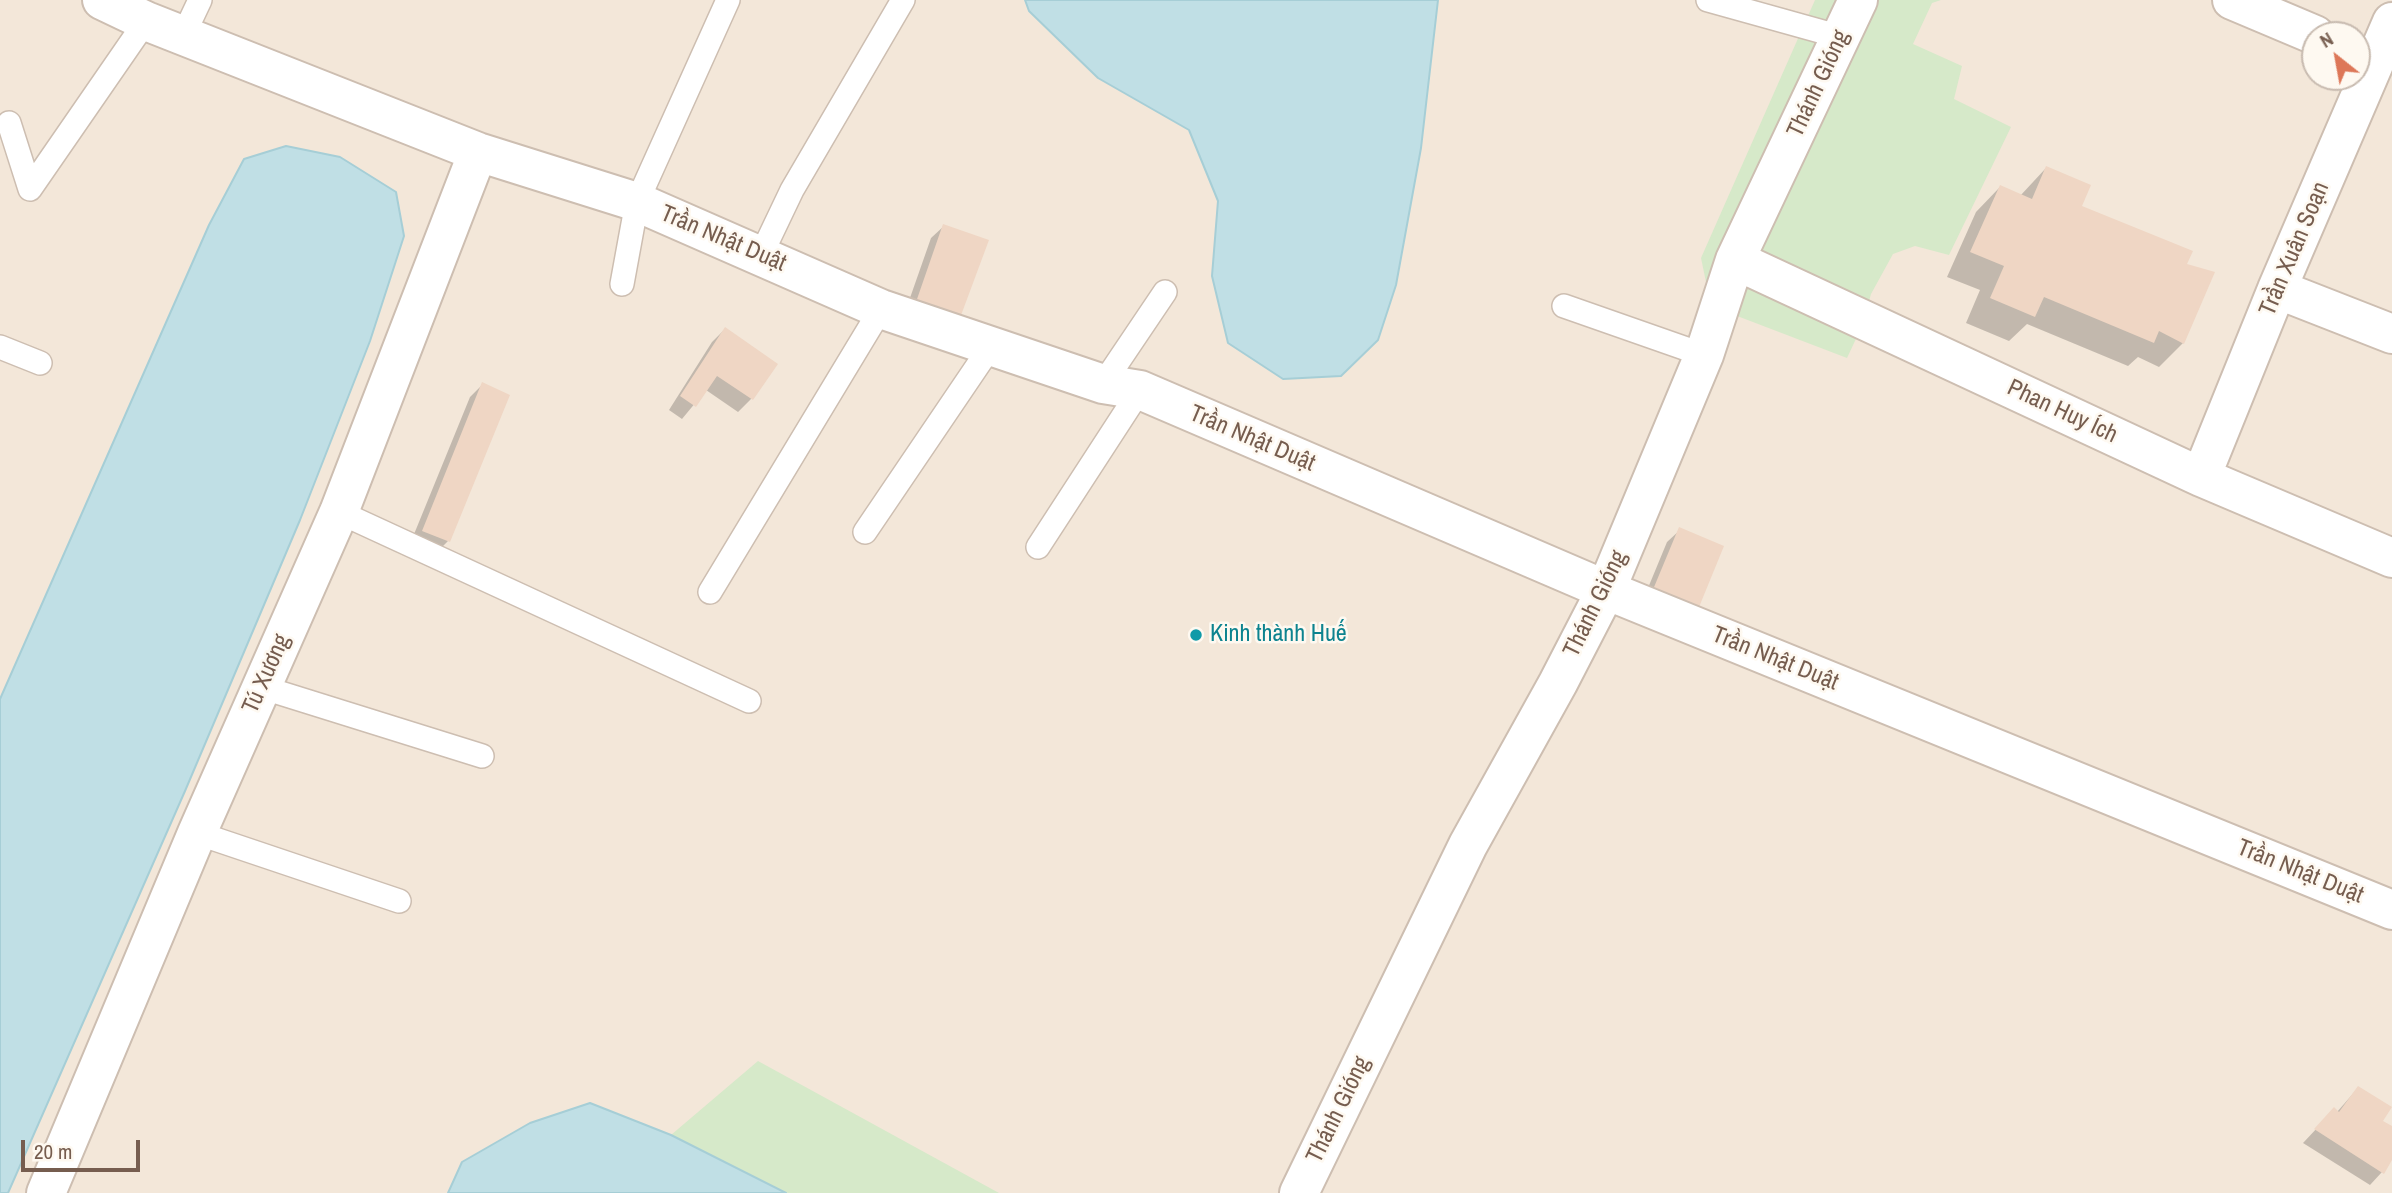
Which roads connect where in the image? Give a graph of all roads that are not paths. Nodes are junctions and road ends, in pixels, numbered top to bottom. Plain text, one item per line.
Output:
1 (102, 0) edge
2 (200, 0) edge
3 (728, 0) edge
4 (902, 0) edge
5 (1708, 0) edge
6 (1858, 0) edge
7 (2232, 0) edge
8 (146, 21) junction
9 (2392, 22) edge
10 (2301, 29) edge
11 (183, 36) junction
12 (1841, 37) junction
13 (2375, 60) edge
14 (9, 123) dead end
15 (478, 152) junction
16 (636, 202) junction
17 (761, 255) junction
18 (1735, 260) junction
19 (622, 284) dead end
20 (2277, 289) junction
21 (1165, 292) dead end
22 (1564, 306) dead end
23 (881, 309) junction
24 (2392, 334) edge
25 (991, 345) junction
26 (0, 347) edge
27 (1704, 355) junction
28 (40, 363) dead end
29 (1121, 387) junction
30 (2201, 477) junction
31 (339, 512) junction
32 (865, 532) dead end
33 (1038, 547) dead end
34 (2392, 558) edge
35 (1606, 590) junction
36 (710, 592) dead end
37 (261, 687) junction
38 (749, 701) dead end
39 (482, 756) dead end
40 (197, 833) junction
41 (399, 901) dead end
42 (2392, 910) edge
43 (57, 1190) edge
44 (1298, 1193) edge

1 - 8 street, Trần Nhật Duật
2 - 11 lane
3 - 16 lane
4 - 17 lane
5 - 12 lane
6 - 12 street, Thánh Gióng
7 - 10 street
8 - 11 street, Trần Nhật Duật
8 - 14 lane
9 - 13 street, Trần Xuân Soạn
11 - 15 street, Trần Nhật Duật
12 - 18 street, Thánh Gióng
13 - 20 street, Trần Xuân Soạn
15 - 16 street, Trần Nhật Duật
15 - 31 street, Tú Xương
16 - 17 street, Trần Nhật Duật
16 - 19 lane
17 - 23 street, Trần Nhật Duật
18 - 27 street, Thánh Gióng
18 - 30 street, Phan Huy Ích
20 - 24 street
20 - 30 street, Trần Xuân Soạn
21 - 29 lane
22 - 27 lane
23 - 25 street, Trần Nhật Duật
23 - 36 lane
25 - 29 street, Trần Nhật Duật
25 - 32 lane
26 - 28 lane
27 - 35 street, Thánh Gióng
29 - 33 lane
29 - 35 street, Trần Nhật Duật
30 - 34 street, Phan Huy Ích
31 - 37 street, Tú Xương
31 - 38 lane
35 - 42 street, Trần Nhật Duật
35 - 44 street, Thánh Gióng
37 - 39 lane
37 - 40 street, Tú Xương
40 - 41 lane
40 - 43 street, Tú Xương

